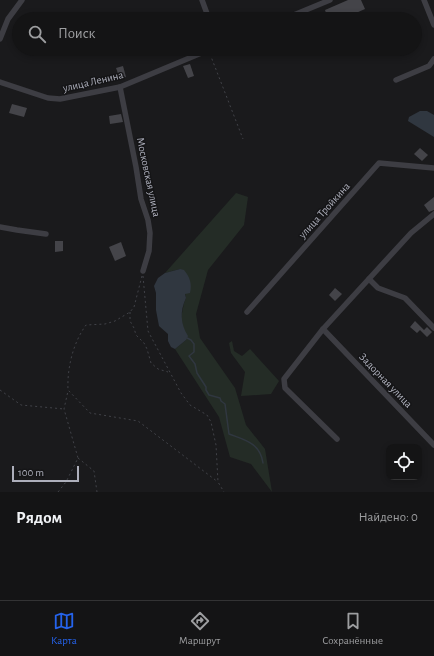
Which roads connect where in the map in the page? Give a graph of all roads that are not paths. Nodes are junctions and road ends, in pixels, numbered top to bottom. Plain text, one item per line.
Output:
1 (22, 0) edge
2 (202, 0) edge
3 (330, 0) edge
4 (424, 0) edge
5 (13, 12) edge
6 (206, 12) edge
7 (301, 12) edge
8 (12, 14) edge
9 (434, 25) edge
10 (0, 39) edge
11 (195, 56) edge
12 (434, 59) edge
13 (396, 80) dead end
14 (0, 82) edge
15 (120, 87) junction
16 (434, 168) edge
17 (434, 214) edge
18 (0, 227) edge
19 (46, 234) dead end
20 (143, 271) road end
21 (369, 279) junction
22 (247, 312) dead end
23 (434, 328) edge
24 (323, 330) junction
25 (337, 439) dead end
26 (434, 445) edge

1 - 5 street
2 - 6 street
3 - 7 street
4 - 9 street
8 - 10 street
11 - 15 street, улица Ленина
12 - 13 street
14 - 15 street, улица Ленина
15 - 20 street, Московская улица
16 - 22 street, улица Тройкина
17 - 21 street
18 - 19 street
21 - 23 street
21 - 24 street
24 - 25 street
24 - 26 street, Задорная улица

